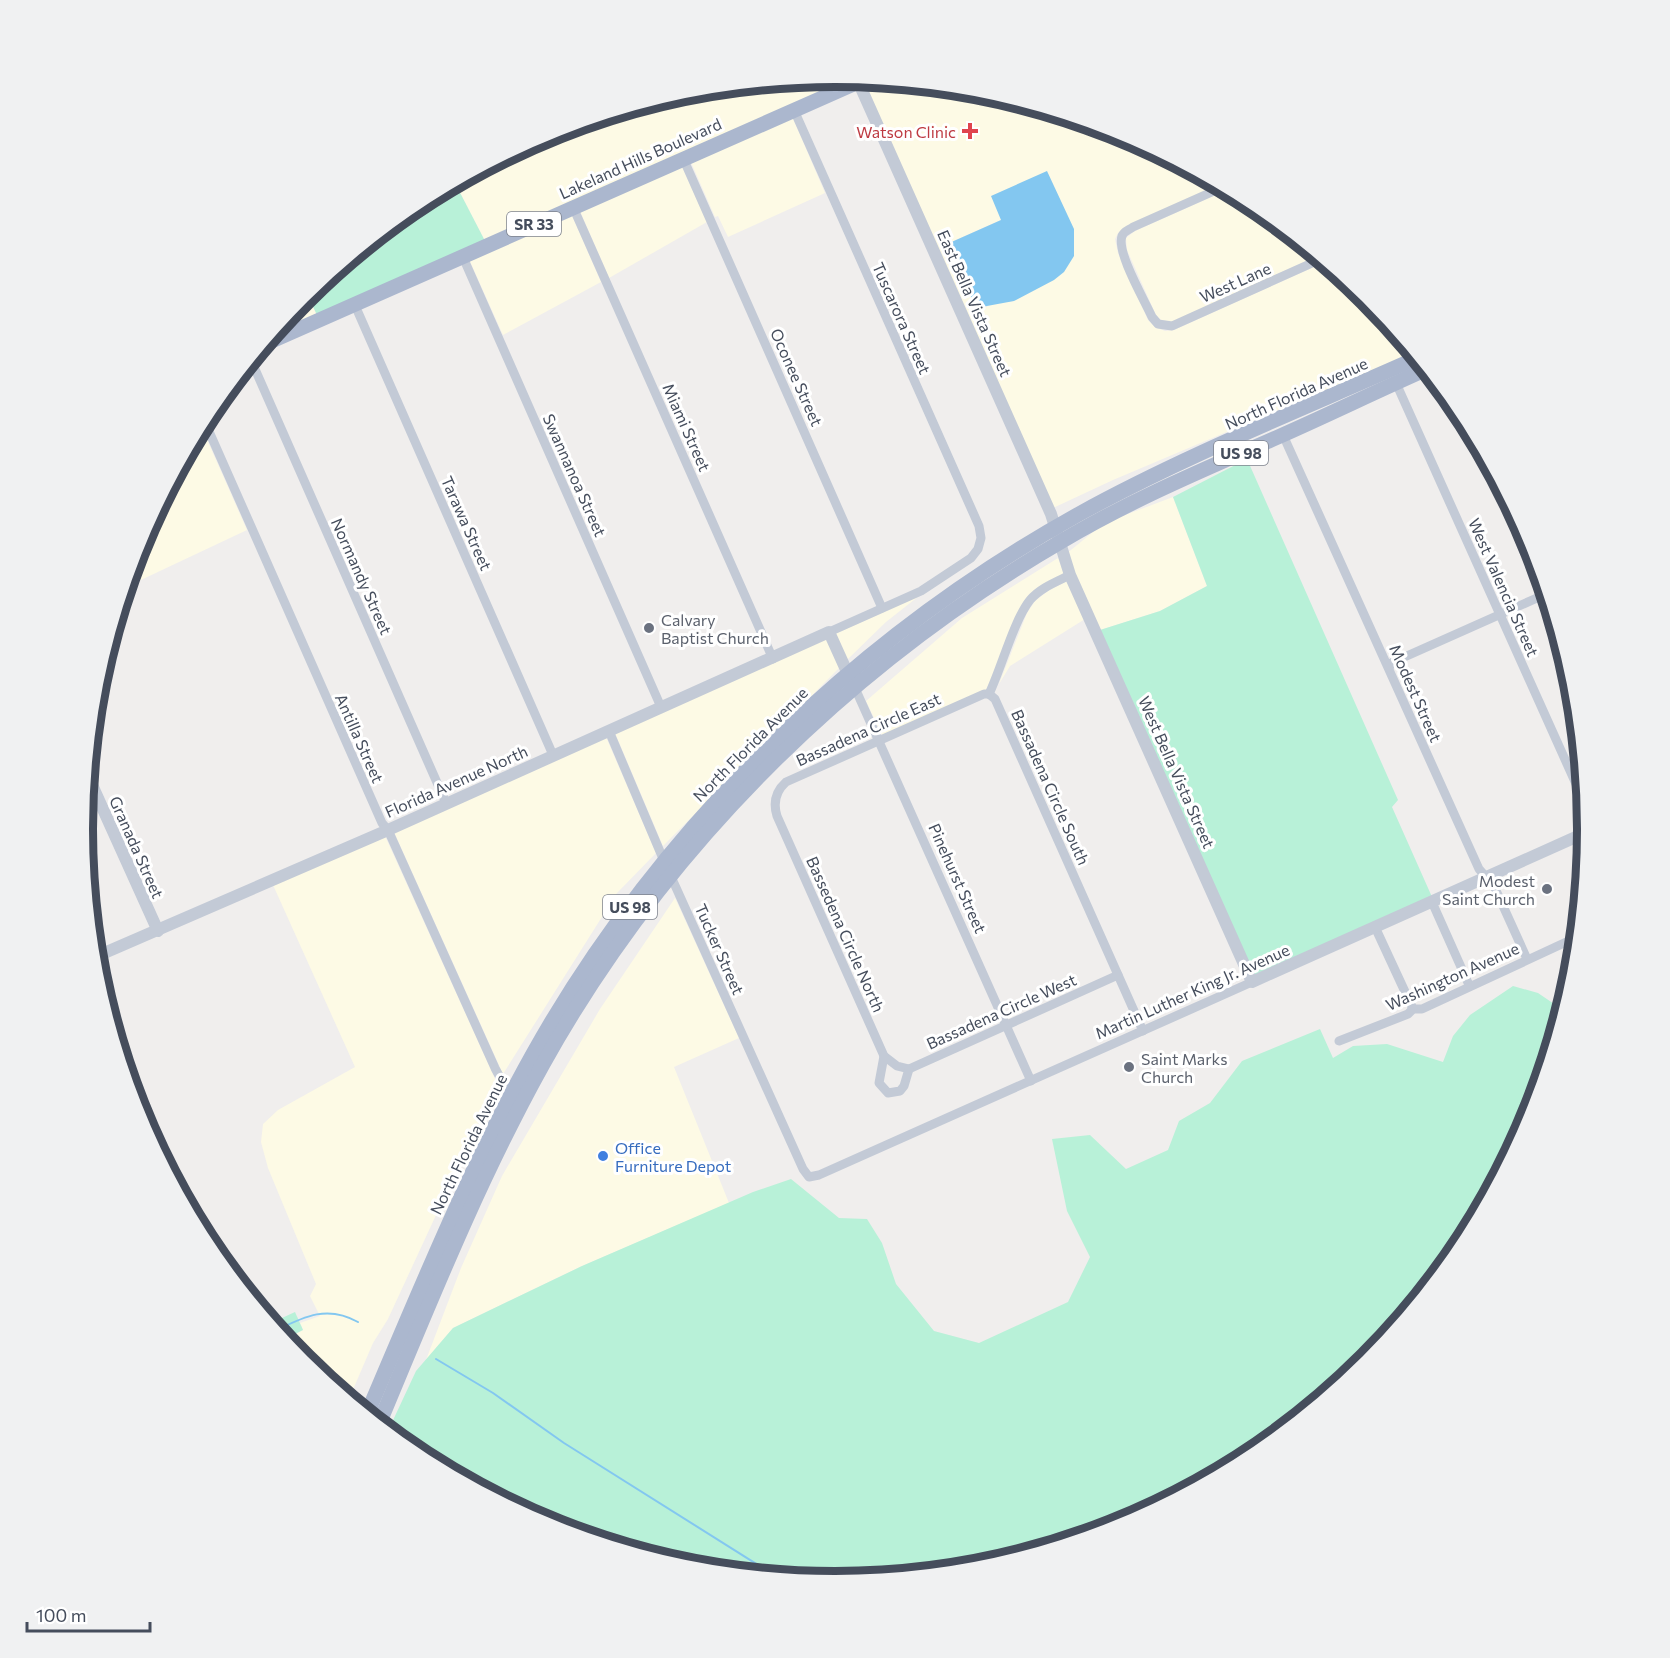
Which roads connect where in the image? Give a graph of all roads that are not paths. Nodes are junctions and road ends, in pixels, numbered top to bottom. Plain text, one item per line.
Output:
1 (844, 87) edge
2 (863, 88) edge
3 (794, 110) junction
4 (683, 158) junction
5 (1214, 191) edge
6 (573, 207) junction
7 (462, 255) junction
8 (1314, 262) edge
9 (354, 303) junction
10 (279, 337) edge
11 (1411, 361) edge
12 (254, 367) edge
13 (1417, 369) edge
14 (1420, 372) edge
15 (1402, 380) junction
16 (1357, 385) junction
17 (209, 431) edge
18 (1283, 435) junction
19 (1056, 536) junction
20 (1070, 575) junction
21 (1540, 597) edge
22 (882, 608) junction
23 (1500, 614) junction
24 (829, 632) junction
25 (772, 659) junction
26 (1389, 668) junction
27 (852, 681) junction
28 (989, 694) junction
29 (661, 707) junction
30 (609, 731) junction
31 (879, 741) junction
32 (553, 755) junction
33 (1575, 782) edge
34 (95, 791) edge
35 (446, 803) junction
36 (775, 808) joint
37 (388, 830) junction
38 (1577, 837) edge
39 (664, 861) junction
40 (671, 877) junction
41 (1487, 877) junction
42 (1432, 902) junction
43 (1375, 927) junction
44 (158, 931) junction
45 (1569, 941) edge
46 (104, 953) edge
47 (1527, 960) junction
48 (1118, 975) junction
49 (1252, 982) junction
50 (1469, 985) junction
51 (1413, 1009) junction
52 (1006, 1026) junction
53 (1143, 1031) junction
54 (1339, 1041) dead end
55 (538, 1046) junction
56 (884, 1056) junction
57 (909, 1069) junction
58 (1031, 1081) junction
59 (510, 1096) junction
60 (491, 1165) junction
61 (809, 1177) joint
62 (465, 1189) junction
63 (433, 1299) junction
64 (413, 1306) junction
65 (370, 1407) edge
66 (380, 1416) edge
67 (382, 1417) edge

1 - 3 main road, Lakeland Hills Boulevard / SR 33
2 - 19 street, East Bella Vista Street
3 - 4 main road, Lakeland Hills Boulevard / SR 33
3 - 22 street, Tuscarora Street
4 - 6 main road, Lakeland Hills Boulevard / SR 33
4 - 22 street, Oconee Street
5 - 8 street, West Lane
6 - 7 main road, Lakeland Hills Boulevard / SR 33
6 - 25 street, Miami Street
7 - 9 main road, Lakeland Hills Boulevard / SR 33
7 - 29 street, Swannanoa Street
9 - 10 main road, Lakeland Hills Boulevard / SR 33
9 - 32 street, Tarawa Street
11 - 16 main road, North Florida Avenue / US 98
12 - 35 street, Normandy Street
13 - 15 main road
14 - 15 main road, North Florida Avenue / US 98
15 - 18 main road, North Florida Avenue / US 98
15 - 23 street, West Valencia Street
16 - 18 main road
16 - 19 main road, North Florida Avenue / US 98
17 - 37 street, Antilla Street
18 - 19 main road, North Florida Avenue / US 98
18 - 26 street, Modest Street
19 - 20 street, East Bella Vista Street
19 - 27 main road, North Florida Avenue / US 98
20 - 28 street
20 - 49 street, West Bella Vista Street
21 - 23 street
22 - 24 street
23 - 26 street
23 - 33 street, West Valencia Street
24 - 25 street, Florida Avenue North
24 - 27 street, Pinehurst Street
25 - 29 street, Florida Avenue North
26 - 41 street, Modest Street
27 - 31 street, Pinehurst Street
27 - 39 main road, North Florida Avenue / US 98
27 - 40 main road, North Florida Avenue / US 98
28 - 31 street, Bassadena Circle East
28 - 48 street, Bassadena Circle South
29 - 30 street, Florida Avenue North
30 - 32 street, Florida Avenue North
30 - 39 street, Tucker Street
31 - 36 street, Bassadena Circle East
31 - 52 street, Pinehurst Street
32 - 35 street, Florida Avenue North
34 - 44 street, Granada Street
35 - 37 street, Florida Avenue North
36 - 56 street, Bassedena Circle North
37 - 44 street, Florida Avenue North
37 - 59 street, Antilla Street
38 - 41 street, Martin Luther King Jr. Avenue
39 - 40 street, Tucker Street
39 - 55 main road, North Florida Avenue / US 98
40 - 60 main road, North Florida Avenue / US 98
40 - 61 street, Tucker Street
41 - 42 street, Martin Luther King Jr. Avenue
41 - 47 street, Modest Street
42 - 43 street, Martin Luther King Jr. Avenue
42 - 50 street
43 - 49 street, Martin Luther King Jr. Avenue
43 - 51 street
44 - 46 street, Florida Avenue North
45 - 47 street, Washington Avenue
47 - 50 street, Washington Avenue
48 - 52 street, Bassadena Circle West
48 - 53 street, Bassadena Circle South
49 - 53 street, Martin Luther King Jr. Avenue
50 - 51 street, Washington Avenue
51 - 54 street, Washington Avenue
52 - 57 street, Bassadena Circle West
52 - 58 street, Pinehurst Street
53 - 58 street, Martin Luther King Jr. Avenue
55 - 59 main road, North Florida Avenue / US 98
55 - 60 main road
56 - 57 street, Bassedena Circle North
56 - 57 street
58 - 61 street, Martin Luther King Jr. Avenue
59 - 62 main road, North Florida Avenue / US 98
60 - 63 main road, North Florida Avenue / US 98
62 - 63 main road
62 - 64 main road, North Florida Avenue / US 98
63 - 67 main road, North Florida Avenue / US 98
64 - 65 main road, North Florida Avenue / US 98
64 - 66 main road

